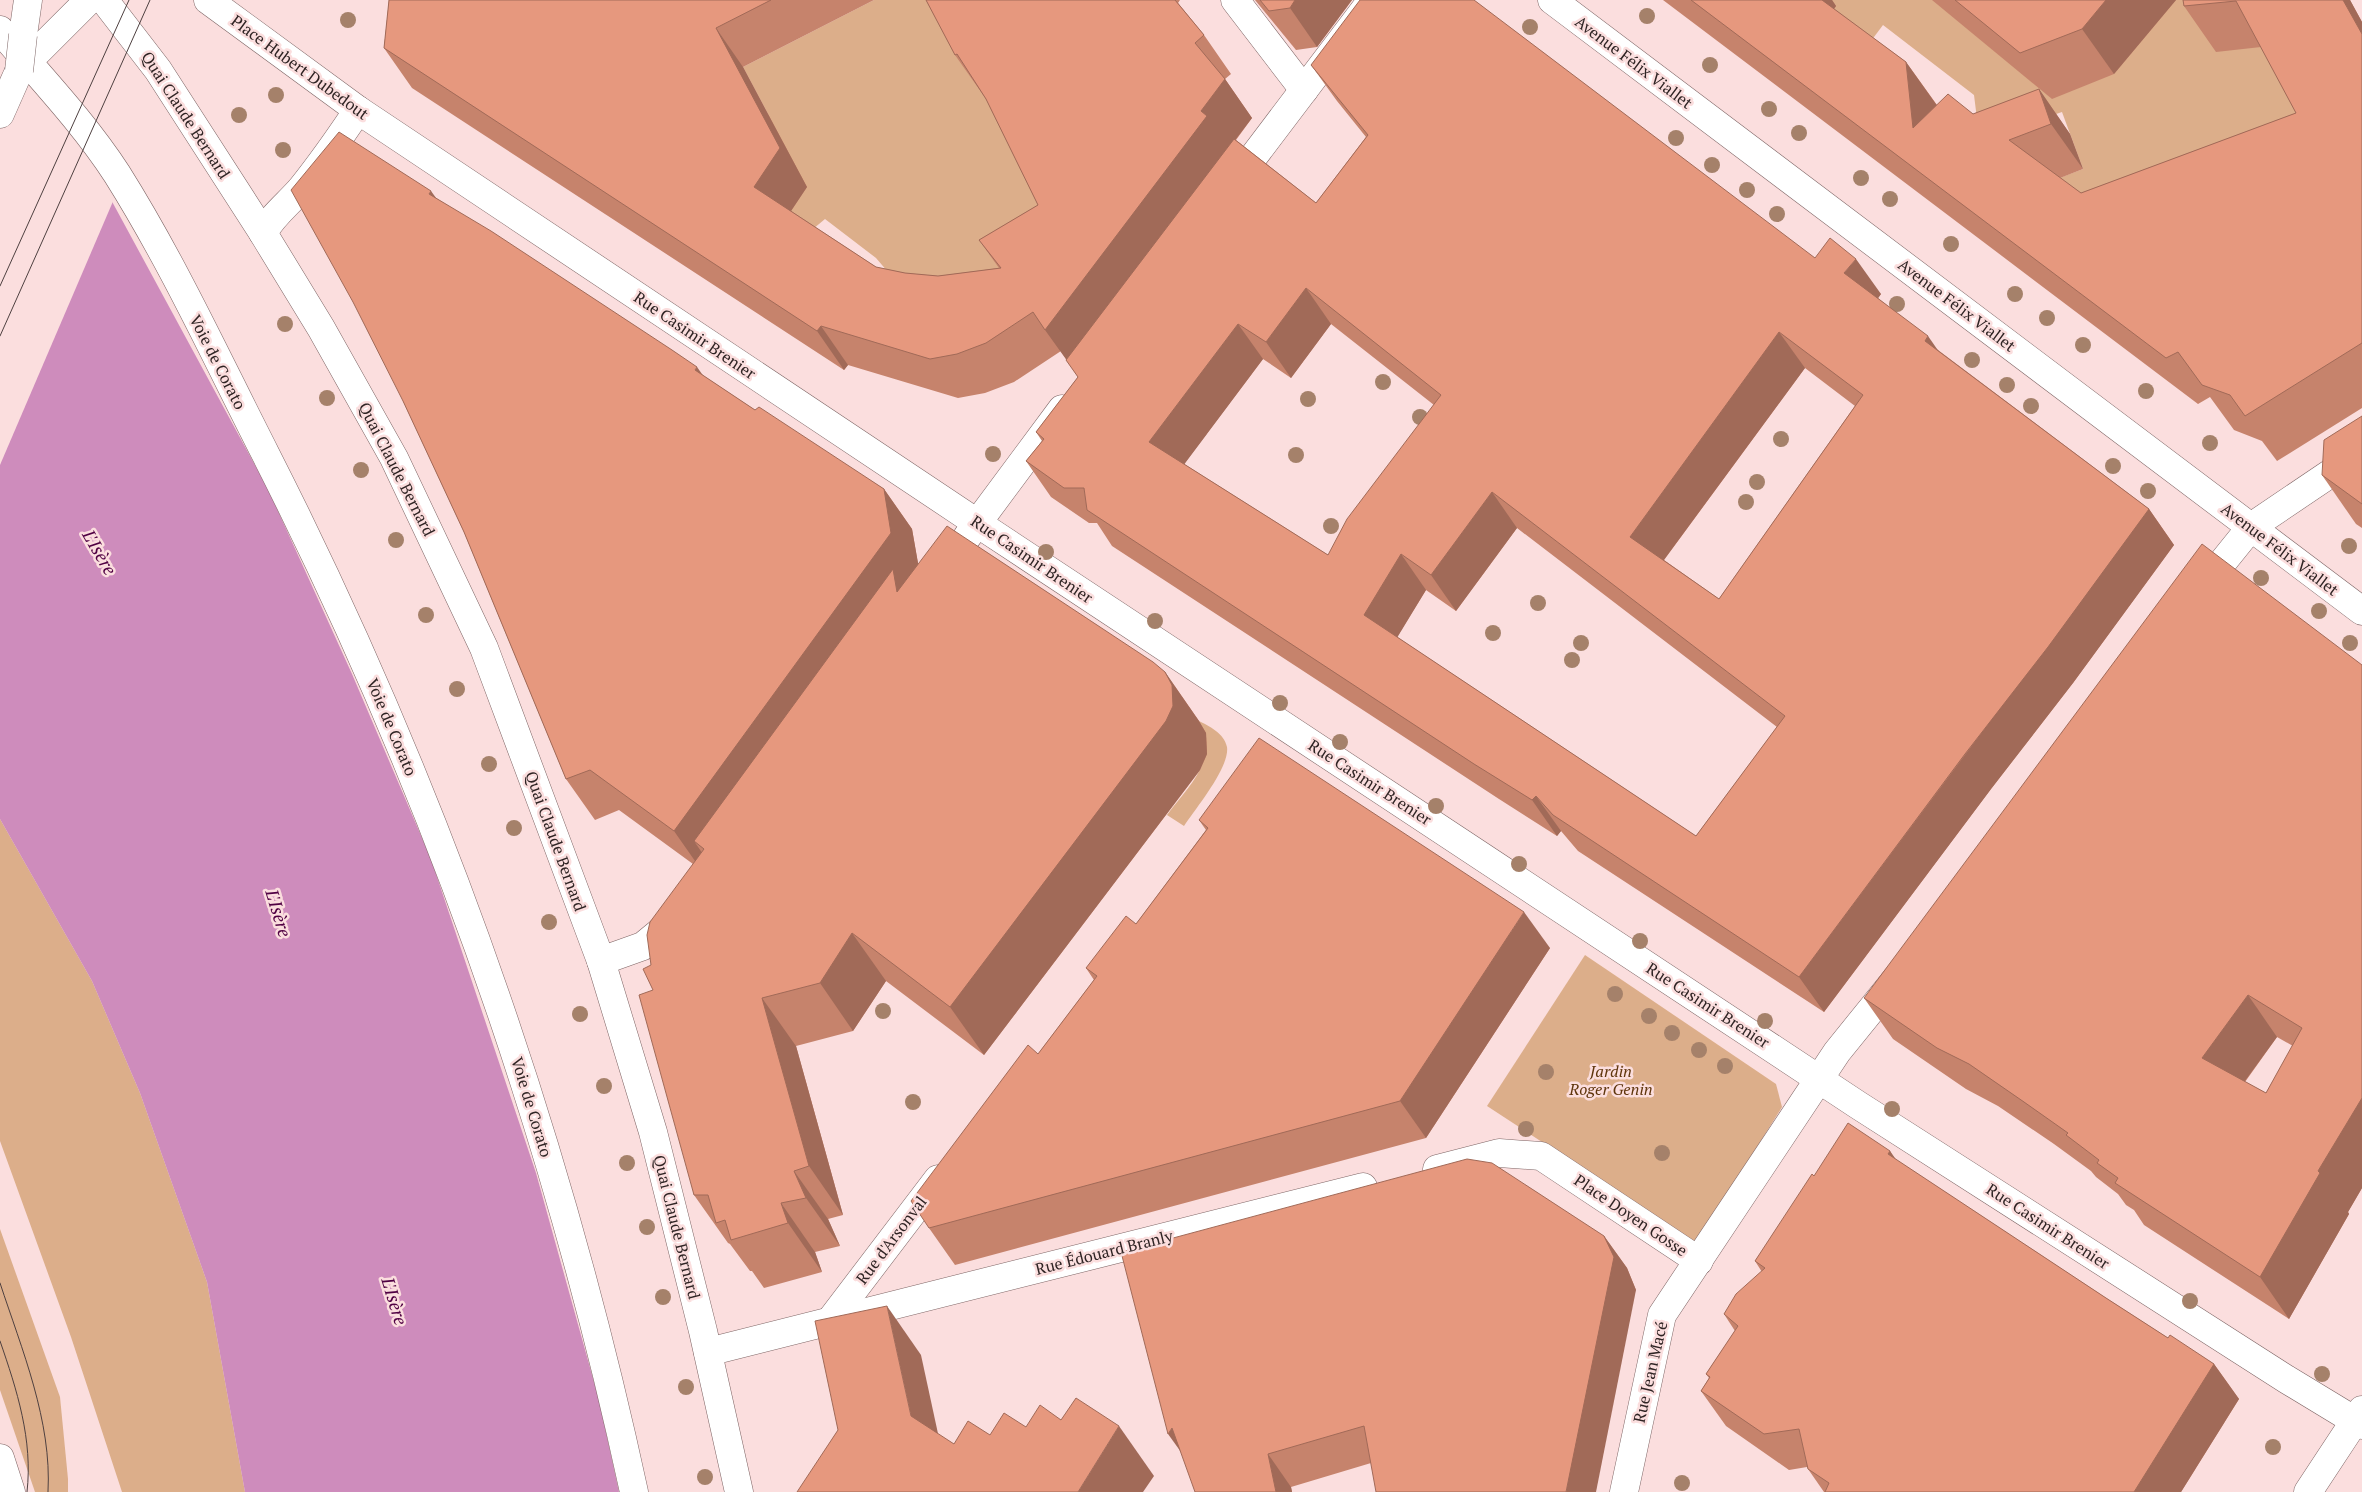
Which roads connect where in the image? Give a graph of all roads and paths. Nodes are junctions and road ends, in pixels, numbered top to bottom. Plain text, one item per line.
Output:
1 (28, 0) edge
2 (89, 0) edge
3 (104, 0) edge
4 (208, 0) edge
5 (1235, 0) edge
6 (1372, 0) edge
7 (1552, 0) edge
8 (20, 39) edge
9 (1304, 90) junction
10 (358, 110) junction
11 (0, 114) edge
12 (392, 134) joint
13 (1214, 209) edge
14 (263, 233) junction
15 (1076, 391) edge
16 (2362, 452) edge
17 (977, 523) junction
18 (2251, 527) junction
19 (951, 558) edge
20 (2362, 611) edge
21 (2183, 612) edge
22 (699, 899) edge
23 (1914, 956) edge
24 (601, 961) junction
25 (1820, 1080) junction
26 (954, 1158) edge
27 (1412, 1175) edge
28 (1384, 1182) edge
29 (1699, 1261) junction
30 (830, 1320) junction
31 (708, 1352) junction
32 (2359, 1418) edge
33 (0, 1458) edge
34 (12, 1492) edge
35 (634, 1492) edge
36 (739, 1492) edge
37 (1624, 1492) edge
38 (2308, 1492) edge

1 - 8 main road
2 - 8 main road
3 - 14 main road, Quai Claude Bernard
4 - 10 main road, Place Hubert Dubedout
5 - 9 main road
6 - 9 main road
7 - 18 main road, Avenue Félix Viallet
8 - 11 main road
8 - 35 main road, Voie de Corato
9 - 13 main road
10 - 12 main road, Place Hubert Dubedout
10 - 14 main road
12 - 17 main road, Rue Casimir Brenier
14 - 24 main road, Quai Claude Bernard
15 - 17 main road
16 - 18 main road
17 - 19 main road
17 - 25 main road, Rue Casimir Brenier
18 - 20 main road, Avenue Félix Viallet
18 - 21 main road
22 - 24 main road
23 - 25 main road, Place Doyen Gosse
24 - 31 main road, Quai Claude Bernard
25 - 29 main road, Place Doyen Gosse
25 - 32 main road, Rue Casimir Brenier
26 - 30 main road, Rue d'Arsonval
27 - 29 main road, Place Doyen Gosse
28 - 30 main road, Rue Édouard Branly
29 - 37 main road, Rue Jean Macé
30 - 31 main road, Rue Édouard Branly
31 - 36 main road, Quai Claude Bernard
32 - 38 main road
33 - 34 main road

